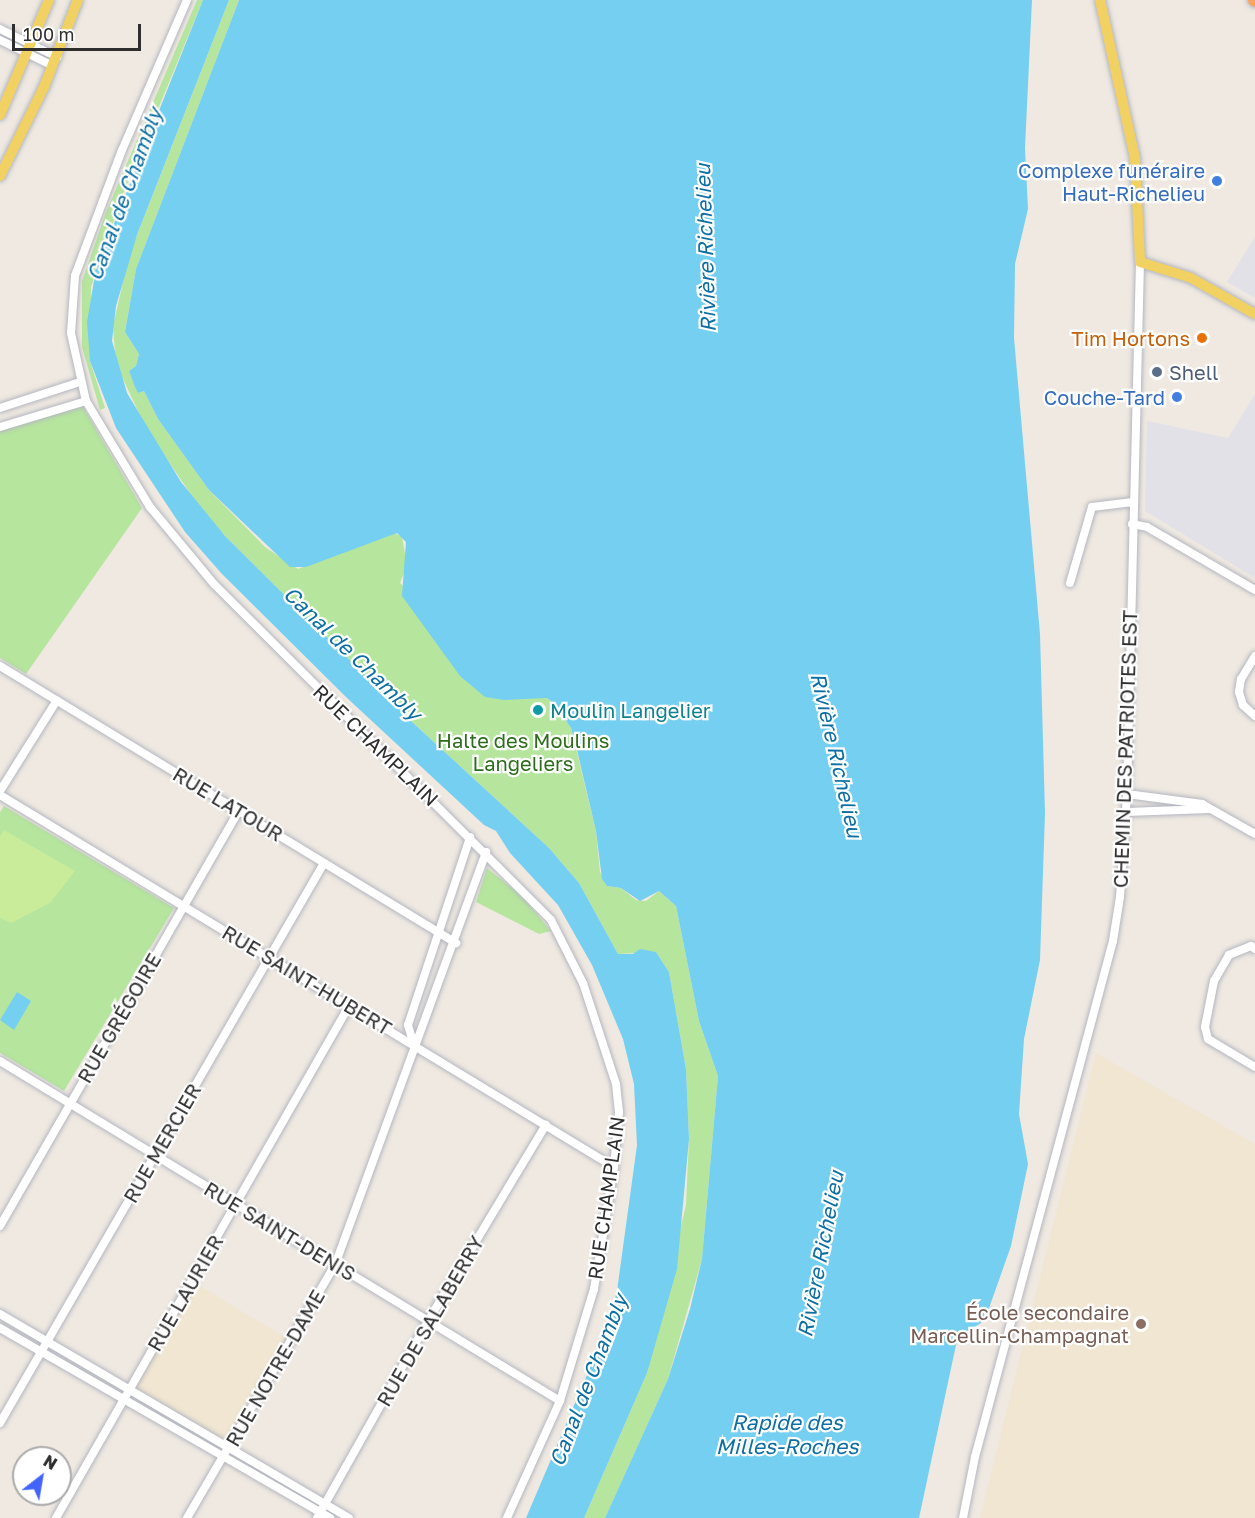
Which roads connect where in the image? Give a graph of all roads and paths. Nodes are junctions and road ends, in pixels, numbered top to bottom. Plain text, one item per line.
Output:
1 (48, 0) edge
2 (78, 0) edge
3 (187, 0) edge
4 (1100, 0) edge
5 (0, 29) edge
6 (0, 40) edge
7 (28, 51) junction
8 (55, 62) junction
9 (0, 115) edge
10 (4, 161) edge
11 (0, 174) edge
12 (1140, 262) junction
13 (1255, 314) edge
14 (80, 382) junction
15 (86, 401) junction
16 (0, 408) edge
17 (0, 427) edge
18 (1133, 502) junction
19 (1132, 524) junction
20 (1070, 583) dead end
21 (1255, 590) edge
22 (1255, 656) edge
23 (0, 666) edge
24 (57, 700) junction
25 (1255, 716) edge
26 (0, 793) edge
27 (1128, 794) junction
28 (1208, 809) junction
29 (239, 811) junction
30 (1127, 812) junction
31 (1255, 834) edge
32 (470, 837) junction
33 (486, 852) junction
34 (324, 863) junction
35 (185, 905) junction
36 (441, 934) junction
37 (456, 943) junction
38 (1255, 949) edge
39 (270, 957) junction
40 (349, 1006) junction
41 (414, 1045) junction
42 (0, 1061) edge
43 (1255, 1067) edge
44 (70, 1104) junction
45 (546, 1125) junction
46 (155, 1155) junction
47 (614, 1167) junction
48 (236, 1204) junction
49 (0, 1226) edge
50 (335, 1265) junction
51 (0, 1314) edge
52 (428, 1321) junction
53 (0, 1328) edge
54 (47, 1342) junction
55 (41, 1352) junction
56 (129, 1390) junction
57 (124, 1400) junction
58 (560, 1401) junction
59 (0, 1423) edge
60 (228, 1448) junction
61 (224, 1456) junction
62 (320, 1511) edge
63 (56, 1518) edge
64 (187, 1518) edge
65 (330, 1518) edge
66 (349, 1518) edge
67 (507, 1518) edge
68 (963, 1518) edge

1 - 7 main road
2 - 8 main road
3 - 14 street, RUE CHAMPLAIN
4 - 12 main road, CHEMIN DES PATRIOTES EST
5 - 7 street
6 - 7 street
7 - 8 street
7 - 9 main road
8 - 10 main road
10 - 11 main road
12 - 13 main road
12 - 18 street, CHEMIN DES PATRIOTES EST
14 - 15 street, RUE CHAMPLAIN
14 - 16 street
15 - 17 street
15 - 32 street, RUE CHAMPLAIN
18 - 19 street, CHEMIN DES PATRIOTES EST
18 - 20 street
19 - 21 street
19 - 27 street, CHEMIN DES PATRIOTES EST
22 - 25 street
23 - 24 street, RUE LATOUR
24 - 26 street
24 - 29 street, RUE LATOUR
26 - 35 street, RUE SAINT-HUBERT
27 - 28 street
27 - 30 street, CHEMIN DES PATRIOTES EST
28 - 30 street
28 - 31 street
29 - 34 street, RUE LATOUR
29 - 35 street, RUE GRÉGOIRE
30 - 68 street, CHEMIN DES PATRIOTES EST
32 - 33 street, RUE CHAMPLAIN
32 - 36 street, RUE NOTRE-DAME
33 - 37 street, RUE NOTRE-DAME
33 - 47 street, RUE CHAMPLAIN
34 - 36 street, RUE LATOUR
34 - 39 street, RUE MERCIER
35 - 39 street, RUE SAINT-HUBERT
35 - 44 street, RUE GRÉGOIRE
36 - 37 street, RUE LATOUR
36 - 41 street, RUE NOTRE-DAME
37 - 41 street, RUE NOTRE-DAME
38 - 43 street
39 - 40 street, RUE SAINT-HUBERT
39 - 46 street, RUE MERCIER
40 - 41 street, RUE SAINT-HUBERT
40 - 48 street, RUE LAURIER
41 - 45 street, RUE SAINT-HUBERT
41 - 50 street, RUE NOTRE-DAME
42 - 44 street, RUE SAINT-DENIS
44 - 46 street, RUE SAINT-DENIS
44 - 49 street, RUE GRÉGOIRE
45 - 47 street, RUE SAINT-HUBERT
45 - 52 street, RUE DE SALABERRY
46 - 48 street, RUE SAINT-DENIS
46 - 54 street, RUE MERCIER
47 - 58 street, RUE CHAMPLAIN
48 - 50 street, RUE SAINT-DENIS
48 - 56 street, RUE LAURIER
50 - 52 street, RUE SAINT-DENIS
50 - 60 street, RUE NOTRE-DAME
51 - 54 street
52 - 58 street, RUE SAINT-DENIS
52 - 62 street, RUE DE SALABERRY
53 - 55 street
54 - 55 street, RUE MERCIER
54 - 56 street
55 - 57 street
55 - 59 street, RUE MERCIER
56 - 57 street, RUE LAURIER
56 - 60 street
57 - 61 street
57 - 63 street, RUE LAURIER
58 - 67 street, RUE CHAMPLAIN
60 - 61 street, RUE NOTRE-DAME
60 - 62 street
61 - 62 street
61 - 64 street, RUE NOTRE-DAME
62 - 65 street
62 - 66 street

